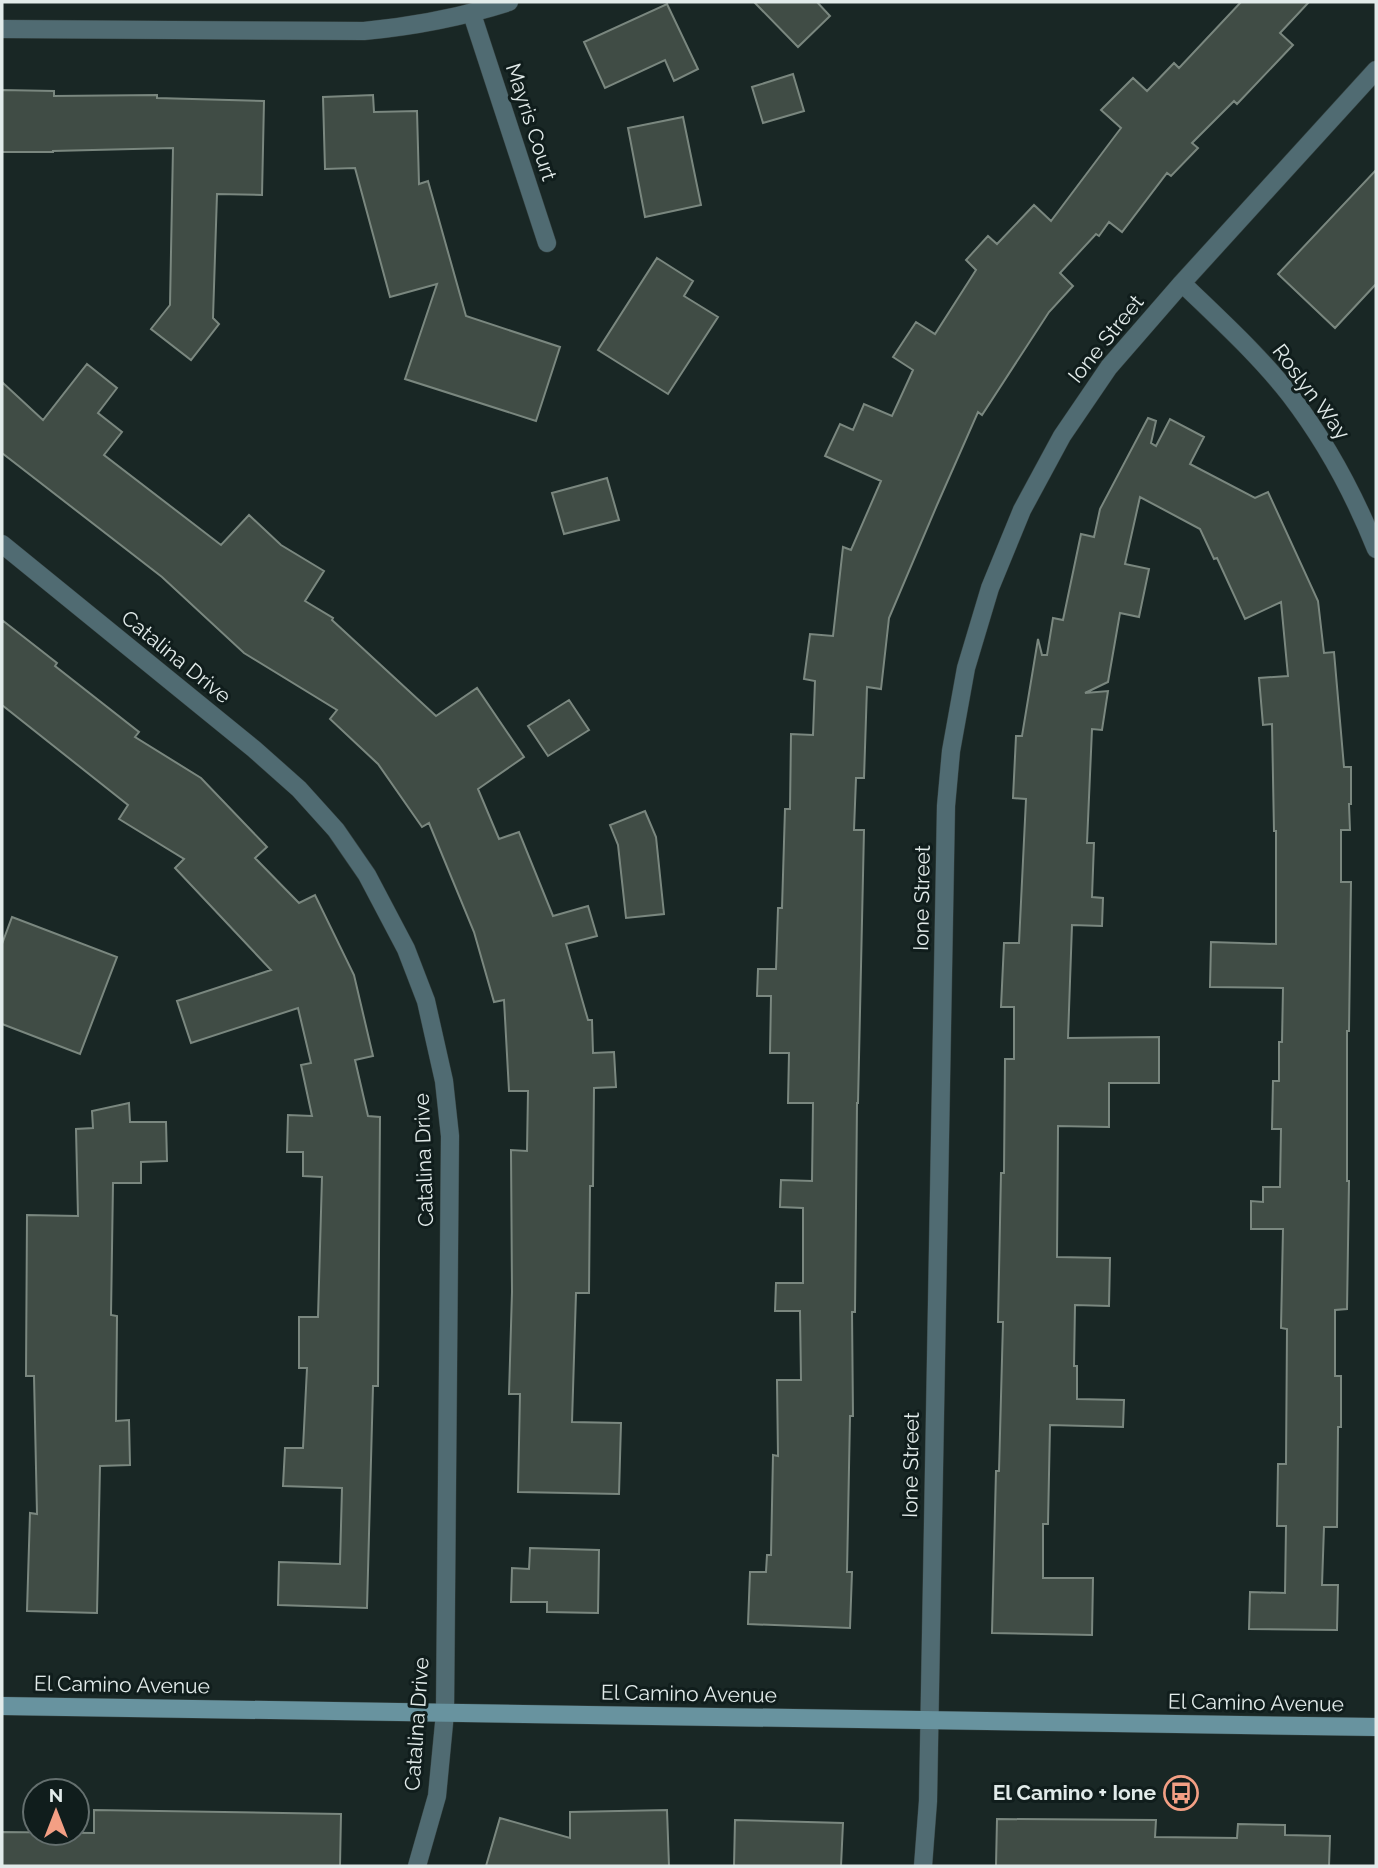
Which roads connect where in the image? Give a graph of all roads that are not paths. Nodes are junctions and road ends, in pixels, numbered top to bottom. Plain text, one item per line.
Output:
1 (509, 2) edge
2 (472, 14) junction
3 (2, 29) edge
4 (1376, 69) edge
5 (547, 243) dead end
6 (1182, 283) junction
7 (2, 544) edge
8 (1376, 549) edge
9 (2, 1706) edge
10 (445, 1713) junction
11 (929, 1720) junction
12 (1376, 1727) edge
13 (417, 1866) edge
14 (923, 1866) edge

1 - 2 street
2 - 3 street
2 - 5 street, Mayris Court
4 - 6 street, Ione Street
6 - 8 street, Roslyn Way
6 - 11 street, Ione Street
7 - 10 street, Catalina Drive
9 - 10 main road, El Camino Avenue
10 - 11 main road, El Camino Avenue
10 - 13 street, Catalina Drive
11 - 12 main road, El Camino Avenue
11 - 14 street, Ione Street

